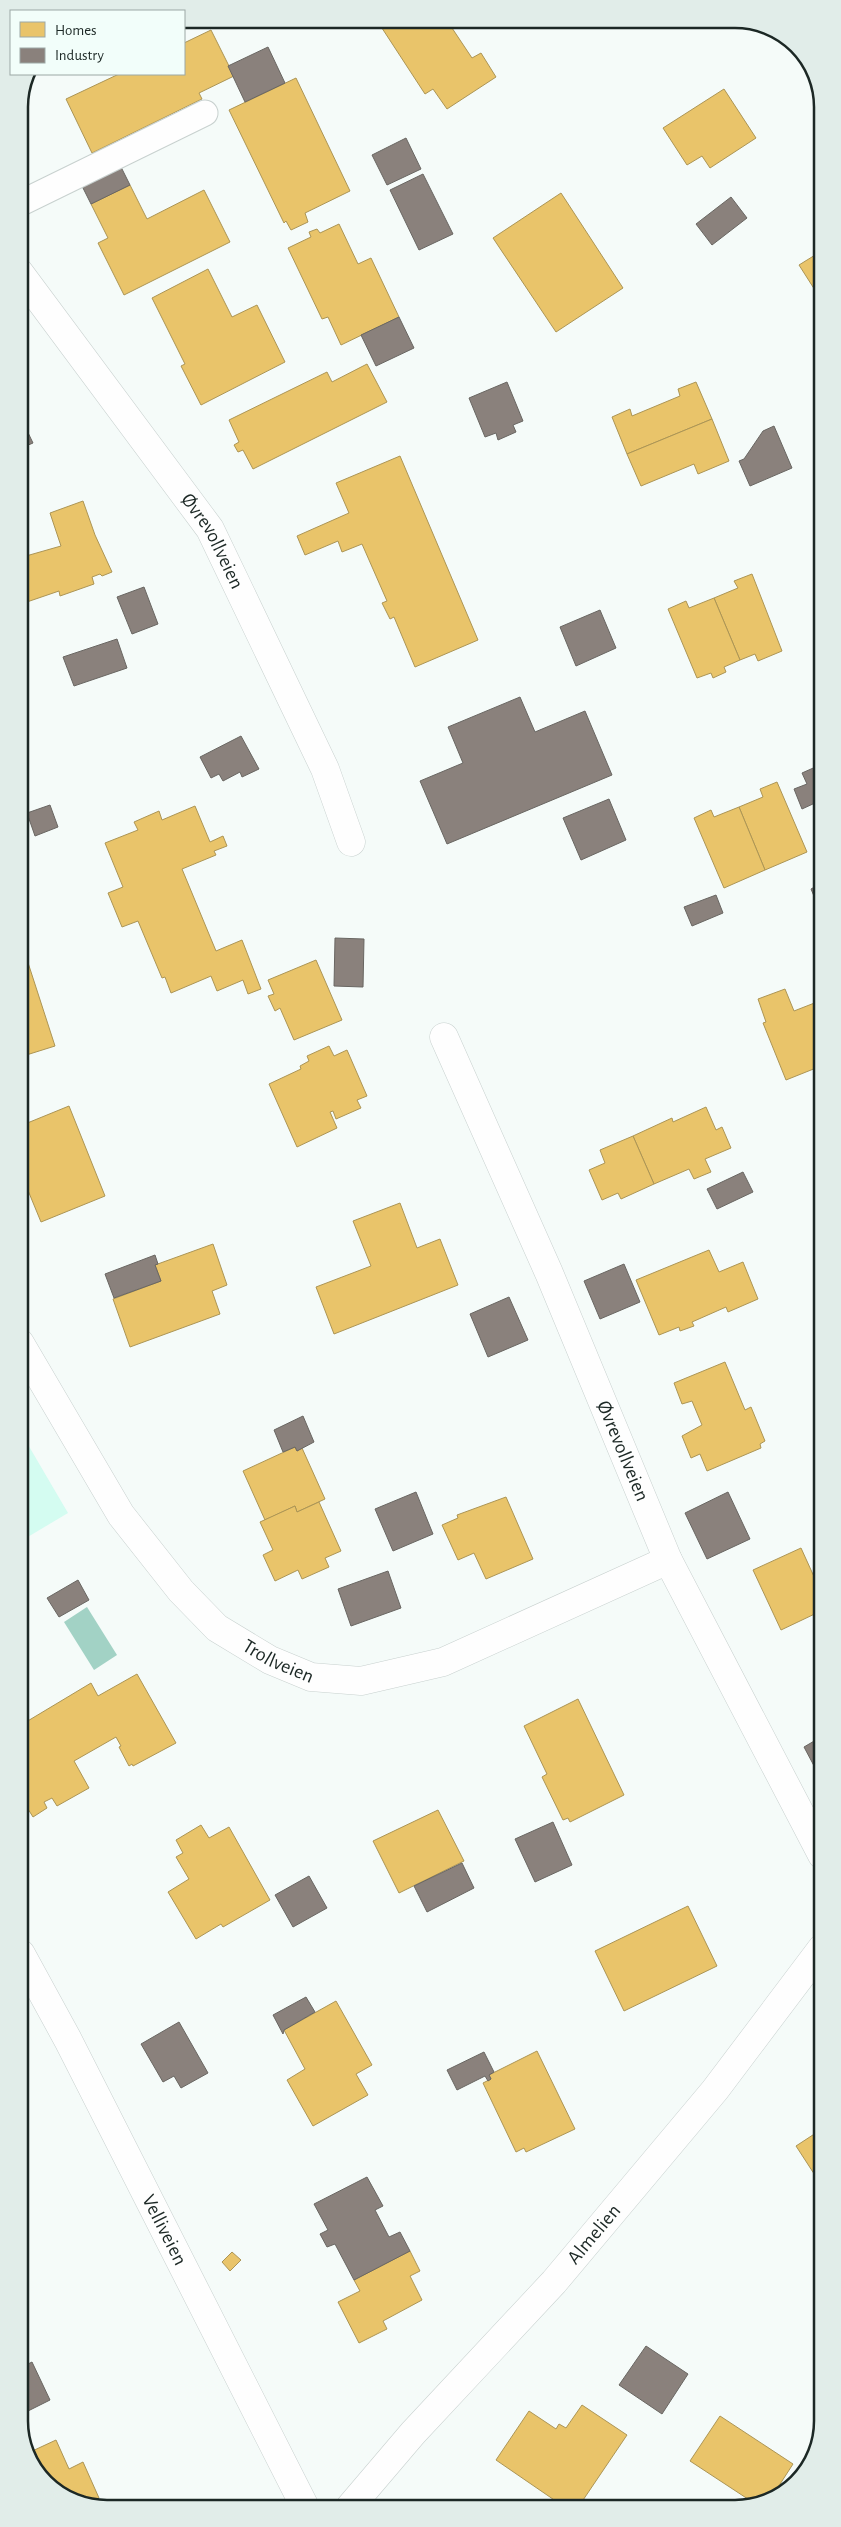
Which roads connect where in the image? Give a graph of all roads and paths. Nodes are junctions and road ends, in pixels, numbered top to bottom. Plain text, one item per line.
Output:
1 (205, 113) dead end
2 (28, 200) edge
3 (28, 284) edge
4 (351, 842) dead end
5 (444, 1037) dead end
6 (28, 1357) edge
7 (668, 1560) junction
8 (814, 1840) edge
9 (814, 1959) edge
10 (28, 1967) edge
11 (301, 2499) edge
12 (356, 2499) edge

1 - 2 lane
3 - 4 street, Øvrevollveien
5 - 7 street, Øvrevollveien
6 - 7 street, Trollveien
7 - 8 street, Øvrevollveien
9 - 12 street, Almelien
10 - 11 street, Velliveien

